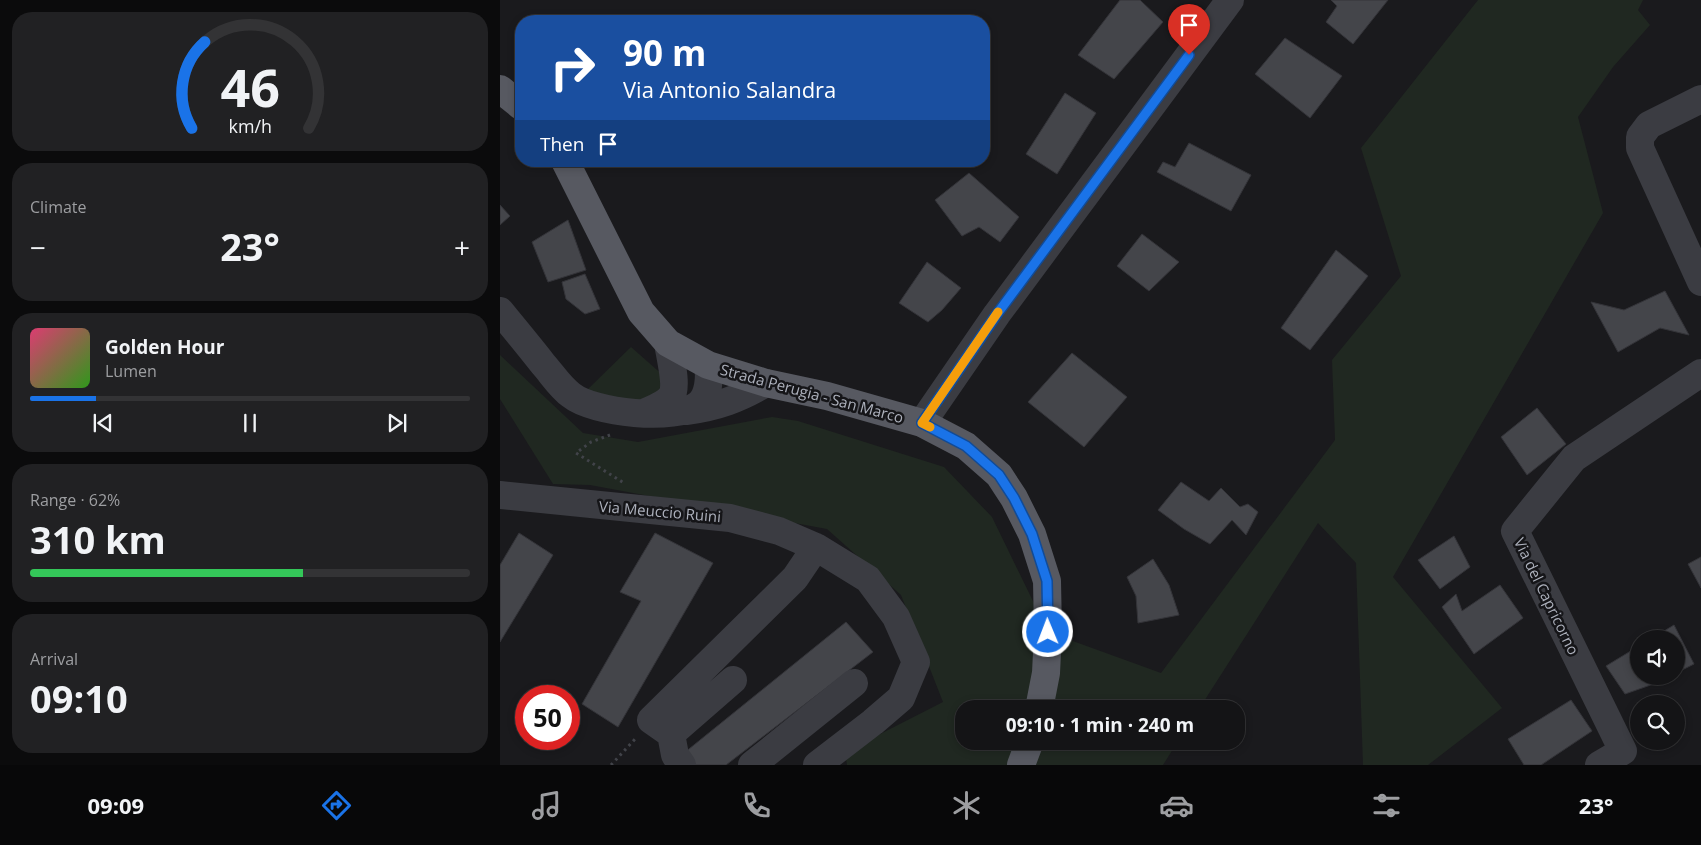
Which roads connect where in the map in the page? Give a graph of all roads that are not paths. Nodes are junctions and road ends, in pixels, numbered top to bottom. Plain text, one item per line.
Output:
1 (1230, 0) edge
2 (500, 89) edge
3 (1701, 99) edge
4 (515, 101) edge
5 (567, 167) edge
6 (1701, 282) edge
7 (500, 310) edge
8 (668, 343) junction
9 (708, 365) junction
10 (1701, 373) edge
11 (766, 383) junction
12 (679, 404) junction
13 (922, 423) junction
14 (500, 496) edge
15 (816, 547) junction
16 (733, 680) dead end
17 (854, 683) dead end
18 (1041, 700) edge
19 (661, 727) junction
20 (1027, 750) edge
21 (682, 765) edge
22 (752, 765) edge
23 (817, 765) edge
24 (1022, 765) edge
25 (1599, 765) edge

1 - 13 street
2 - 4 main road
3 - 6 street
5 - 8 main road, Strada Perugia - San Marco
7 - 12 street
8 - 9 main road, Strada Perugia - San Marco
8 - 12 street
9 - 11 main road, Strada Perugia - San Marco
9 - 12 street
10 - 25 street, Via del Capricorno
11 - 12 street
11 - 13 main road, Strada Perugia - San Marco
13 - 18 main road, Strada Perugia - San Marco
14 - 15 street, Via Meuccio Ruini
15 - 19 street
15 - 23 street, Via Meuccio Ruini
16 - 19 street
17 - 22 street
19 - 21 street
20 - 24 main road

